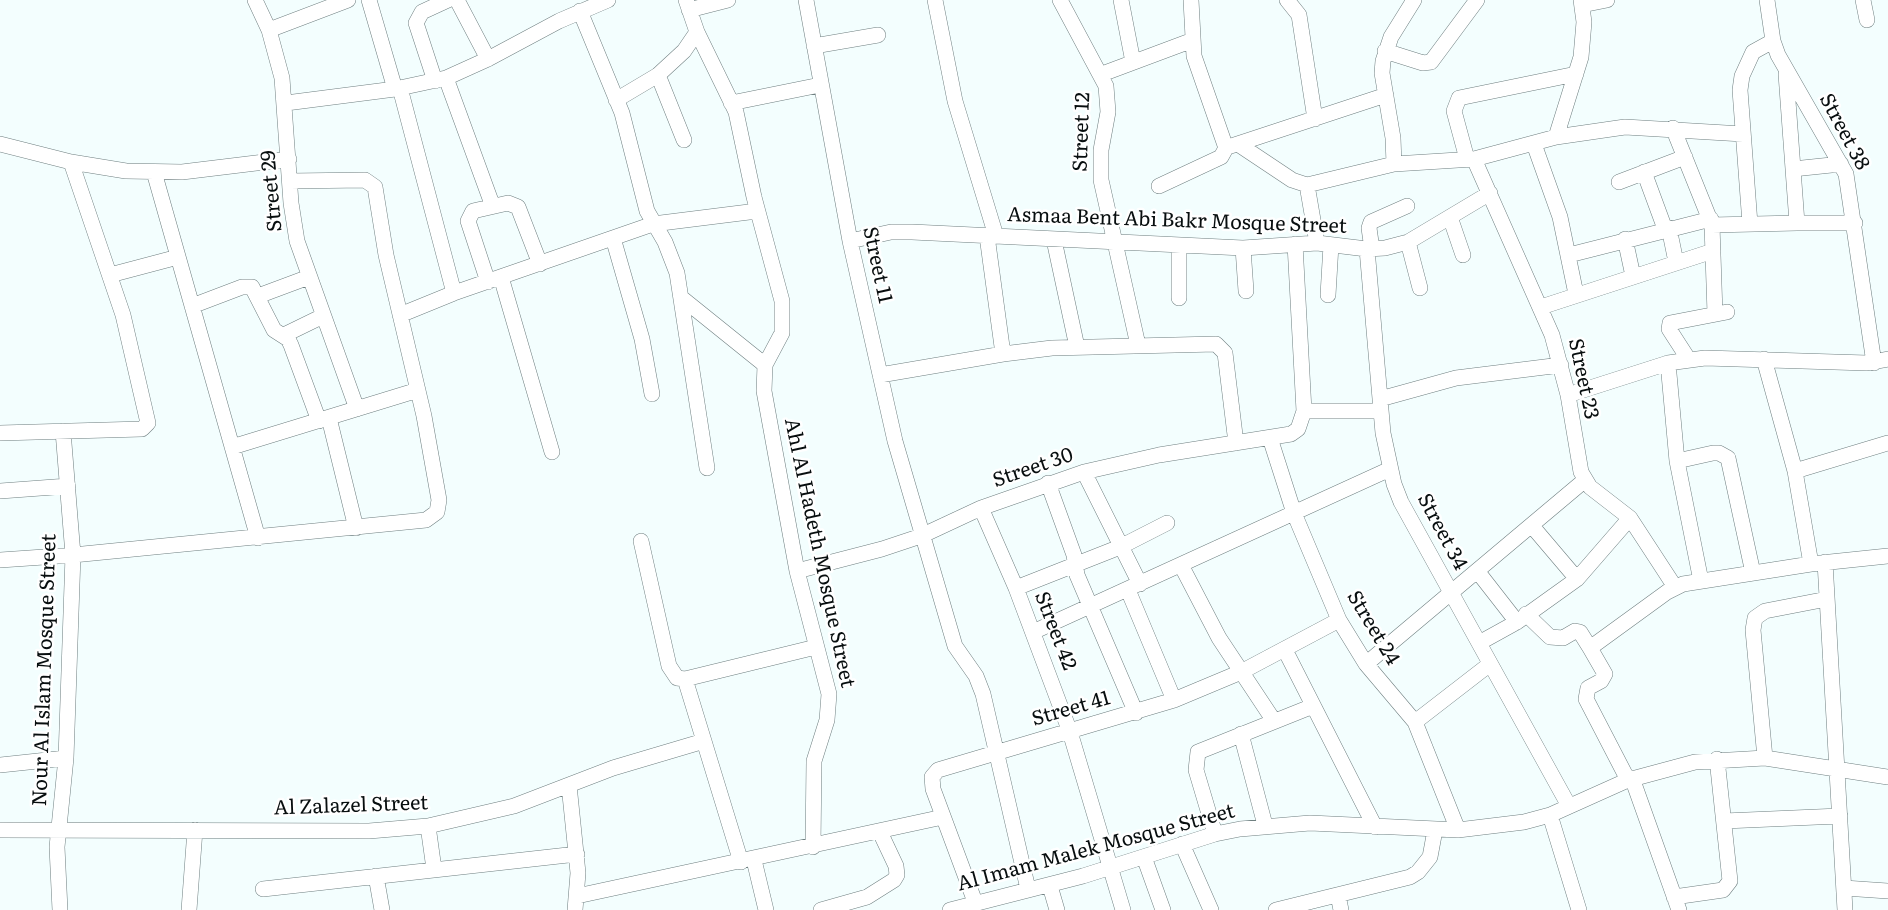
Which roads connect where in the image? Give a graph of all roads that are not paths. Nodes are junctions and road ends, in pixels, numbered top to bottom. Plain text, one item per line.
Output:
1 (255, 0) edge
2 (348, 0) edge
3 (369, 0) edge
4 (448, 0) edge
5 (457, 0) edge
6 (608, 0) edge
7 (728, 0) edge
8 (806, 0) edge
9 (935, 0) edge
10 (1060, 0) edge
11 (1121, 0) edge
12 (1191, 0) edge
13 (1287, 0) edge
14 (1414, 0) edge
15 (1477, 0) edge
16 (1607, 0) edge
17 (1767, 0) edge
18 (1863, 0) edge
19 (1581, 2) edge
20 (687, 5) edge
21 (580, 11) junction
22 (1867, 20) dead end
23 (269, 30) junction
24 (696, 32) junction
25 (878, 35) dead end
26 (1193, 40) junction
27 (1773, 41) junction
28 (814, 46) junction
29 (1385, 51) junction
30 (488, 59) junction
31 (1133, 62) junction
32 (1786, 71) junction
33 (1102, 74) junction
34 (1576, 74) junction
35 (658, 75) junction
36 (441, 79) junction
37 (820, 86) junction
38 (397, 89) junction
39 (1386, 95) junction
40 (616, 100) junction
41 (286, 103) junction
42 (731, 104) junction
43 (1315, 119) junction
44 (1673, 128) junction
45 (1743, 134) junction
46 (1556, 137) junction
47 (684, 140) dead end
48 (0, 144) edge
49 (1534, 144) junction
50 (1232, 146) junction
51 (1685, 157) junction
52 (289, 159) junction
53 (1470, 159) junction
54 (71, 162) junction
55 (1394, 164) junction
56 (1841, 164) junction
57 (1793, 168) junction
58 (154, 172) junction
59 (1644, 172) junction
60 (290, 181) junction
61 (1619, 182) dead end
62 (1307, 185) junction
63 (1159, 186) dead end
64 (1490, 193) junction
65 (492, 204) junction
66 (1407, 206) dead end
67 (757, 211) junction
68 (1450, 217) junction
69 (1712, 222) junction
70 (1797, 223) junction
71 (1855, 223) junction
72 (653, 224) junction
73 (1750, 224) junction
74 (1667, 229) junction
75 (992, 236) junction
76 (613, 238) junction
77 (1625, 239) junction
78 (1054, 240) junction
79 (850, 241) junction
80 (1408, 242) junction
81 (1115, 243) junction
82 (1295, 244) junction
83 (1324, 244) junction
84 (1179, 246) junction
85 (1243, 248) junction
86 (1369, 249) junction
87 (1713, 251) junction
88 (1463, 255) dead end
89 (1569, 255) junction
90 (178, 257) junction
91 (1676, 262) junction
92 (540, 264) junction
93 (110, 275) junction
94 (1633, 276) junction
95 (309, 277) junction
96 (494, 280) junction
97 (1420, 288) dead end
98 (1246, 291) dead end
99 (454, 293) junction
100 (1576, 294) junction
101 (1328, 295) dead end
102 (258, 296) junction
103 (1179, 298) dead end
104 (683, 300) junction
105 (192, 306) junction
106 (1541, 307) junction
107 (400, 315) junction
108 (323, 316) junction
109 (284, 335) junction
110 (1138, 345) junction
111 (1077, 346) junction
112 (1003, 354) junction
113 (1764, 359) junction
114 (1689, 360) junction
115 (1881, 361) edge
116 (1668, 363) junction
117 (765, 365) junction
118 (1561, 365) junction
119 (880, 375) junction
120 (418, 390) junction
121 (652, 394) dead end
122 (1568, 395) junction
123 (1380, 405) junction
124 (357, 409) junction
125 (1304, 411) junction
126 (324, 419) junction
127 (63, 431) junction
128 (0, 433) edge
129 (1270, 438) junction
130 (1236, 443) junction
131 (1888, 443) edge
132 (232, 447) junction
133 (552, 452) dead end
134 (1677, 461) junction
135 (707, 468) dead end
136 (1390, 468) junction
137 (1795, 471) junction
138 (1084, 472) junction
139 (1585, 480) junction
140 (1048, 483) junction
141 (68, 486) junction
142 (0, 491) edge
143 (981, 508) junction
144 (1294, 513) junction
145 (1630, 518) junction
146 (1167, 523) dead end
147 (1532, 526) junction
148 (356, 528) junction
149 (921, 536) junction
150 (258, 538) junction
151 (641, 540) dead end
152 (1120, 547) junction
153 (73, 555) junction
154 (1888, 556) edge
155 (0, 560) edge
156 (1818, 563) junction
157 (1181, 565) junction
158 (1076, 566) junction
159 (797, 571) junction
160 (1478, 572) junction
161 (1753, 573) junction
162 (1578, 579) junction
163 (1701, 581) junction
164 (1134, 587) junction
165 (1675, 587) junction
166 (1016, 588) junction
167 (1452, 594) junction
168 (1827, 599) junction
169 (1091, 607) junction
170 (1521, 618) junction
171 (1339, 620) junction
172 (1033, 632) junction
173 (1479, 643) junction
174 (816, 647) junction
175 (1590, 648) junction
176 (1285, 650) junction
177 (1366, 664) junction
178 (1490, 664) junction
179 (1241, 672) junction
180 (685, 679) junction
181 (1174, 700) junction
182 (1313, 706) junction
183 (1136, 713) junction
184 (1274, 722) junction
185 (1415, 722) junction
186 (1071, 732) junction
187 (1241, 734) junction
188 (704, 741) junction
189 (995, 752) junction
190 (66, 758) junction
191 (1765, 758) junction
192 (1717, 759) junction
193 (0, 765) edge
194 (1839, 769) junction
195 (1888, 777) edge
196 (1630, 779) junction
197 (568, 785) junction
198 (1569, 806) junction
199 (1550, 815) junction
200 (1840, 816) junction
201 (943, 817) junction
202 (1724, 821) junction
203 (1265, 825) junction
204 (428, 826) junction
205 (1375, 826) junction
206 (58, 829) junction
207 (0, 830) edge
208 (195, 830) junction
209 (1435, 830) junction
210 (1458, 830) junction
211 (880, 832) junction
212 (1215, 834) junction
213 (1182, 844) junction
214 (813, 847) junction
215 (577, 854) junction
216 (1144, 857) junction
217 (748, 861) junction
218 (1109, 868) junction
219 (434, 869) junction
220 (376, 876) junction
221 (1050, 886) junction
222 (1844, 888) junction
223 (263, 889) dead end
224 (1028, 889) junction
225 (1888, 891) edge
226 (975, 902) junction
227 (1339, 902) edge
228 (576, 903) edge
229 (993, 904) edge
230 (1676, 904) edge
231 (1298, 907) edge
232 (839, 908) edge
233 (60, 910) edge
234 (189, 910) edge
235 (382, 910) edge
236 (766, 910) edge
237 (821, 910) edge
238 (950, 910) edge
239 (1057, 910) edge
240 (1123, 910) edge
241 (1163, 910) edge
242 (1211, 910) edge
243 (1276, 910) edge
244 (1579, 910) edge
245 (1845, 910) edge

1 - 23 street, Street 29
2 - 23 street
3 - 38 street
4 - 36 street
5 - 30 street
6 - 21 street
7 - 20 street
8 - 28 street, Street 11
9 - 75 street
10 - 33 street, Street 12
11 - 31 street
12 - 26 street
13 - 43 street
14 - 29 street
15 - 29 street
16 - 19 street
17 - 27 street, Street 38
18 - 22 street
19 - 34 street
20 - 24 street, Ahl Al Hadeth Mosque Street
21 - 30 street
21 - 40 street
23 - 41 street, Street 29
24 - 35 street
24 - 42 street, Ahl Al Hadeth Mosque Street
25 - 28 street
26 - 31 street
26 - 50 street
27 - 32 street, Street 38
27 - 45 street
28 - 37 street, Street 11
29 - 39 street
30 - 36 street
31 - 33 street
32 - 56 street, Street 38
32 - 57 street
33 - 81 street, Street 12
34 - 46 street
34 - 53 street, Street 23
35 - 40 street
35 - 47 street
36 - 38 street
36 - 65 street
37 - 42 street
37 - 79 street, Street 11
38 - 41 street
38 - 99 street
39 - 43 street
39 - 55 street
40 - 72 street
41 - 52 street, Street 29
42 - 67 street, Ahl Al Hadeth Mosque Street
43 - 50 street
44 - 45 street
44 - 46 street
44 - 51 street
45 - 73 street
46 - 49 street
48 - 54 street
49 - 53 street
49 - 89 street
50 - 62 street
50 - 63 street
51 - 59 street
51 - 69 street
52 - 58 street
52 - 60 street, Street 29
53 - 55 street
53 - 64 street, Street 23
54 - 58 street
54 - 93 street
55 - 62 street
56 - 57 street
56 - 71 street, Street 38
57 - 70 street
58 - 90 street
59 - 61 street
59 - 74 street
60 - 95 street, Street 29
60 - 107 street
62 - 83 street
64 - 68 street, Asmaa Bent Abi Bakr Mosque Street
64 - 106 street, Street 23
65 - 92 street
65 - 96 street
66 - 86 street, Street 34
67 - 72 street
67 - 117 street, Ahl Al Hadeth Mosque Street
68 - 80 street, Asmaa Bent Abi Bakr Mosque Street
68 - 88 street
69 - 73 street
69 - 74 street
69 - 87 street
70 - 71 street
70 - 73 street
71 - 115 street, Street 38
72 - 76 street
72 - 104 street
74 - 77 street
74 - 91 street
75 - 78 street, Asmaa Bent Abi Bakr Mosque Street
75 - 79 street, Asmaa Bent Abi Bakr Mosque Street
75 - 112 street
76 - 92 street
76 - 121 street
77 - 89 street
77 - 94 street
78 - 81 street, Asmaa Bent Abi Bakr Mosque Street
78 - 111 street
79 - 119 street, Street 11
80 - 86 street, Asmaa Bent Abi Bakr Mosque Street
80 - 97 street
81 - 84 street, Asmaa Bent Abi Bakr Mosque Street
81 - 110 street, Street 12
82 - 83 street, Asmaa Bent Abi Bakr Mosque Street
82 - 85 street, Asmaa Bent Abi Bakr Mosque Street
82 - 125 street
83 - 86 street, Asmaa Bent Abi Bakr Mosque Street
83 - 101 street
84 - 85 street, Asmaa Bent Abi Bakr Mosque Street
84 - 103 street
85 - 98 street
86 - 123 street, Street 34
87 - 91 street
87 - 114 street
89 - 100 street
90 - 93 street
90 - 105 street
91 - 94 street
92 - 96 street
93 - 127 street
94 - 100 street
95 - 102 street
95 - 108 street, Street 29
96 - 99 street
96 - 133 street
99 - 107 street
100 - 106 street
102 - 105 street
102 - 109 street
104 - 117 street
104 - 135 street
105 - 132 street
106 - 118 street, Street 23
107 - 120 street
108 - 109 street
108 - 124 street, Street 29
109 - 126 street
110 - 111 street
110 - 130 street
111 - 112 street
112 - 119 street
113 - 114 street
113 - 115 street
113 - 137 street
114 - 116 street
116 - 122 street
116 - 134 street
117 - 159 street, Ahl Al Hadeth Mosque Street
118 - 122 street, Street 23
118 - 123 street
119 - 149 street, Street 11
120 - 124 street
120 - 148 street
122 - 139 street, Street 23
123 - 125 street
123 - 136 street, Street 34
124 - 126 street
125 - 129 street, Street 30
126 - 132 street
126 - 148 street
127 - 128 street
127 - 141 street, Nour Al Islam Mosque Street
129 - 130 street, Street 30
129 - 144 street, Street 24
130 - 138 street, Street 30
131 - 137 street
132 - 150 street
134 - 161 street
134 - 163 street
136 - 144 street
136 - 167 street, Street 34
137 - 156 street
138 - 140 street, Street 30
138 - 152 street
139 - 145 street, Street 23
139 - 147 street
140 - 143 street, Street 30
140 - 158 street
141 - 142 street
141 - 153 street, Nour Al Islam Mosque Street
143 - 149 street, Street 30
143 - 166 street, Street 42
144 - 157 street
144 - 171 street, Street 24
145 - 162 street
145 - 165 street, Street 23
146 - 152 street
147 - 160 street
147 - 162 street
148 - 150 street
149 - 159 street, Street 30
149 - 189 street, Street 11
150 - 153 street
151 - 180 street
152 - 158 street
152 - 164 street
153 - 155 street
153 - 190 street, Nour Al Islam Mosque Street
154 - 156 street
156 - 161 street
156 - 168 street
157 - 164 street
157 - 179 street
158 - 166 street
158 - 169 street
159 - 174 street, Ahl Al Hadeth Mosque Street
160 - 167 street
160 - 170 street
161 - 163 street
162 - 170 street
163 - 165 street
164 - 169 street
164 - 181 street
165 - 175 street
166 - 172 street, Street 42
167 - 173 street, Street 34
167 - 177 street
168 - 191 street
168 - 194 street
169 - 172 street
169 - 183 street
170 - 173 street
170 - 175 street
171 - 176 street, Street 41
171 - 177 street, Street 24
172 - 186 street, Street 42
173 - 178 street, Street 34
174 - 180 street
174 - 214 street, Ahl Al Hadeth Mosque Street
175 - 196 street
176 - 179 street, Street 41
176 - 182 street
177 - 185 street, Street 24
178 - 185 street
178 - 198 street, Street 34
179 - 181 street, Street 41
179 - 184 street
180 - 188 street
181 - 183 street, Street 41
182 - 184 street
182 - 205 street
183 - 186 street, Street 41
184 - 187 street
185 - 210 street, Street 24
186 - 189 street, Street 41
186 - 218 street, Street 42
187 - 203 street
187 - 212 street
188 - 197 street, Al Zalazel Street
188 - 217 street
189 - 201 street, Street 41
189 - 224 street, Street 11
190 - 193 street
190 - 206 street, Nour Al Islam Mosque Street
191 - 192 street, Al Imam Malek Mosque Street
191 - 194 street, Al Imam Malek Mosque Street
192 - 196 street, Al Imam Malek Mosque Street
192 - 202 street
194 - 195 street, Al Imam Malek Mosque Street
194 - 200 street
196 - 198 street, Al Imam Malek Mosque Street
196 - 230 street
197 - 204 street, Al Zalazel Street
197 - 215 street
198 - 199 street, Al Imam Malek Mosque Street
199 - 210 street, Al Imam Malek Mosque Street
199 - 244 street
200 - 202 street
200 - 222 street
201 - 211 street
201 - 226 street, Street 41
202 - 230 street
203 - 205 street, Al Imam Malek Mosque Street
203 - 212 street, Al Imam Malek Mosque Street
204 - 208 street, Al Zalazel Street
204 - 219 street
205 - 209 street, Al Imam Malek Mosque Street
206 - 207 street, Al Zalazel Street
206 - 208 street, Al Zalazel Street
206 - 233 street, Nour Al Islam Mosque Street
208 - 234 street
209 - 210 street, Al Imam Malek Mosque Street
209 - 227 street
211 - 214 street
211 - 232 street
212 - 213 street, Al Imam Malek Mosque Street
213 - 216 street, Al Imam Malek Mosque Street
213 - 242 street
214 - 217 street
215 - 219 street
215 - 228 street
216 - 218 street, Al Imam Malek Mosque Street
216 - 241 street
217 - 228 street
217 - 236 street
218 - 221 street, Al Imam Malek Mosque Street
218 - 240 street, Street 42
219 - 220 street
220 - 223 street
220 - 235 street
221 - 224 street, Al Imam Malek Mosque Street
221 - 239 street
222 - 225 street
222 - 245 street
224 - 229 street, Al Imam Malek Mosque Street
226 - 229 street, Al Imam Malek Mosque Street
226 - 238 street, Al Imam Malek Mosque Street
227 - 231 street
231 - 243 street
232 - 237 street

